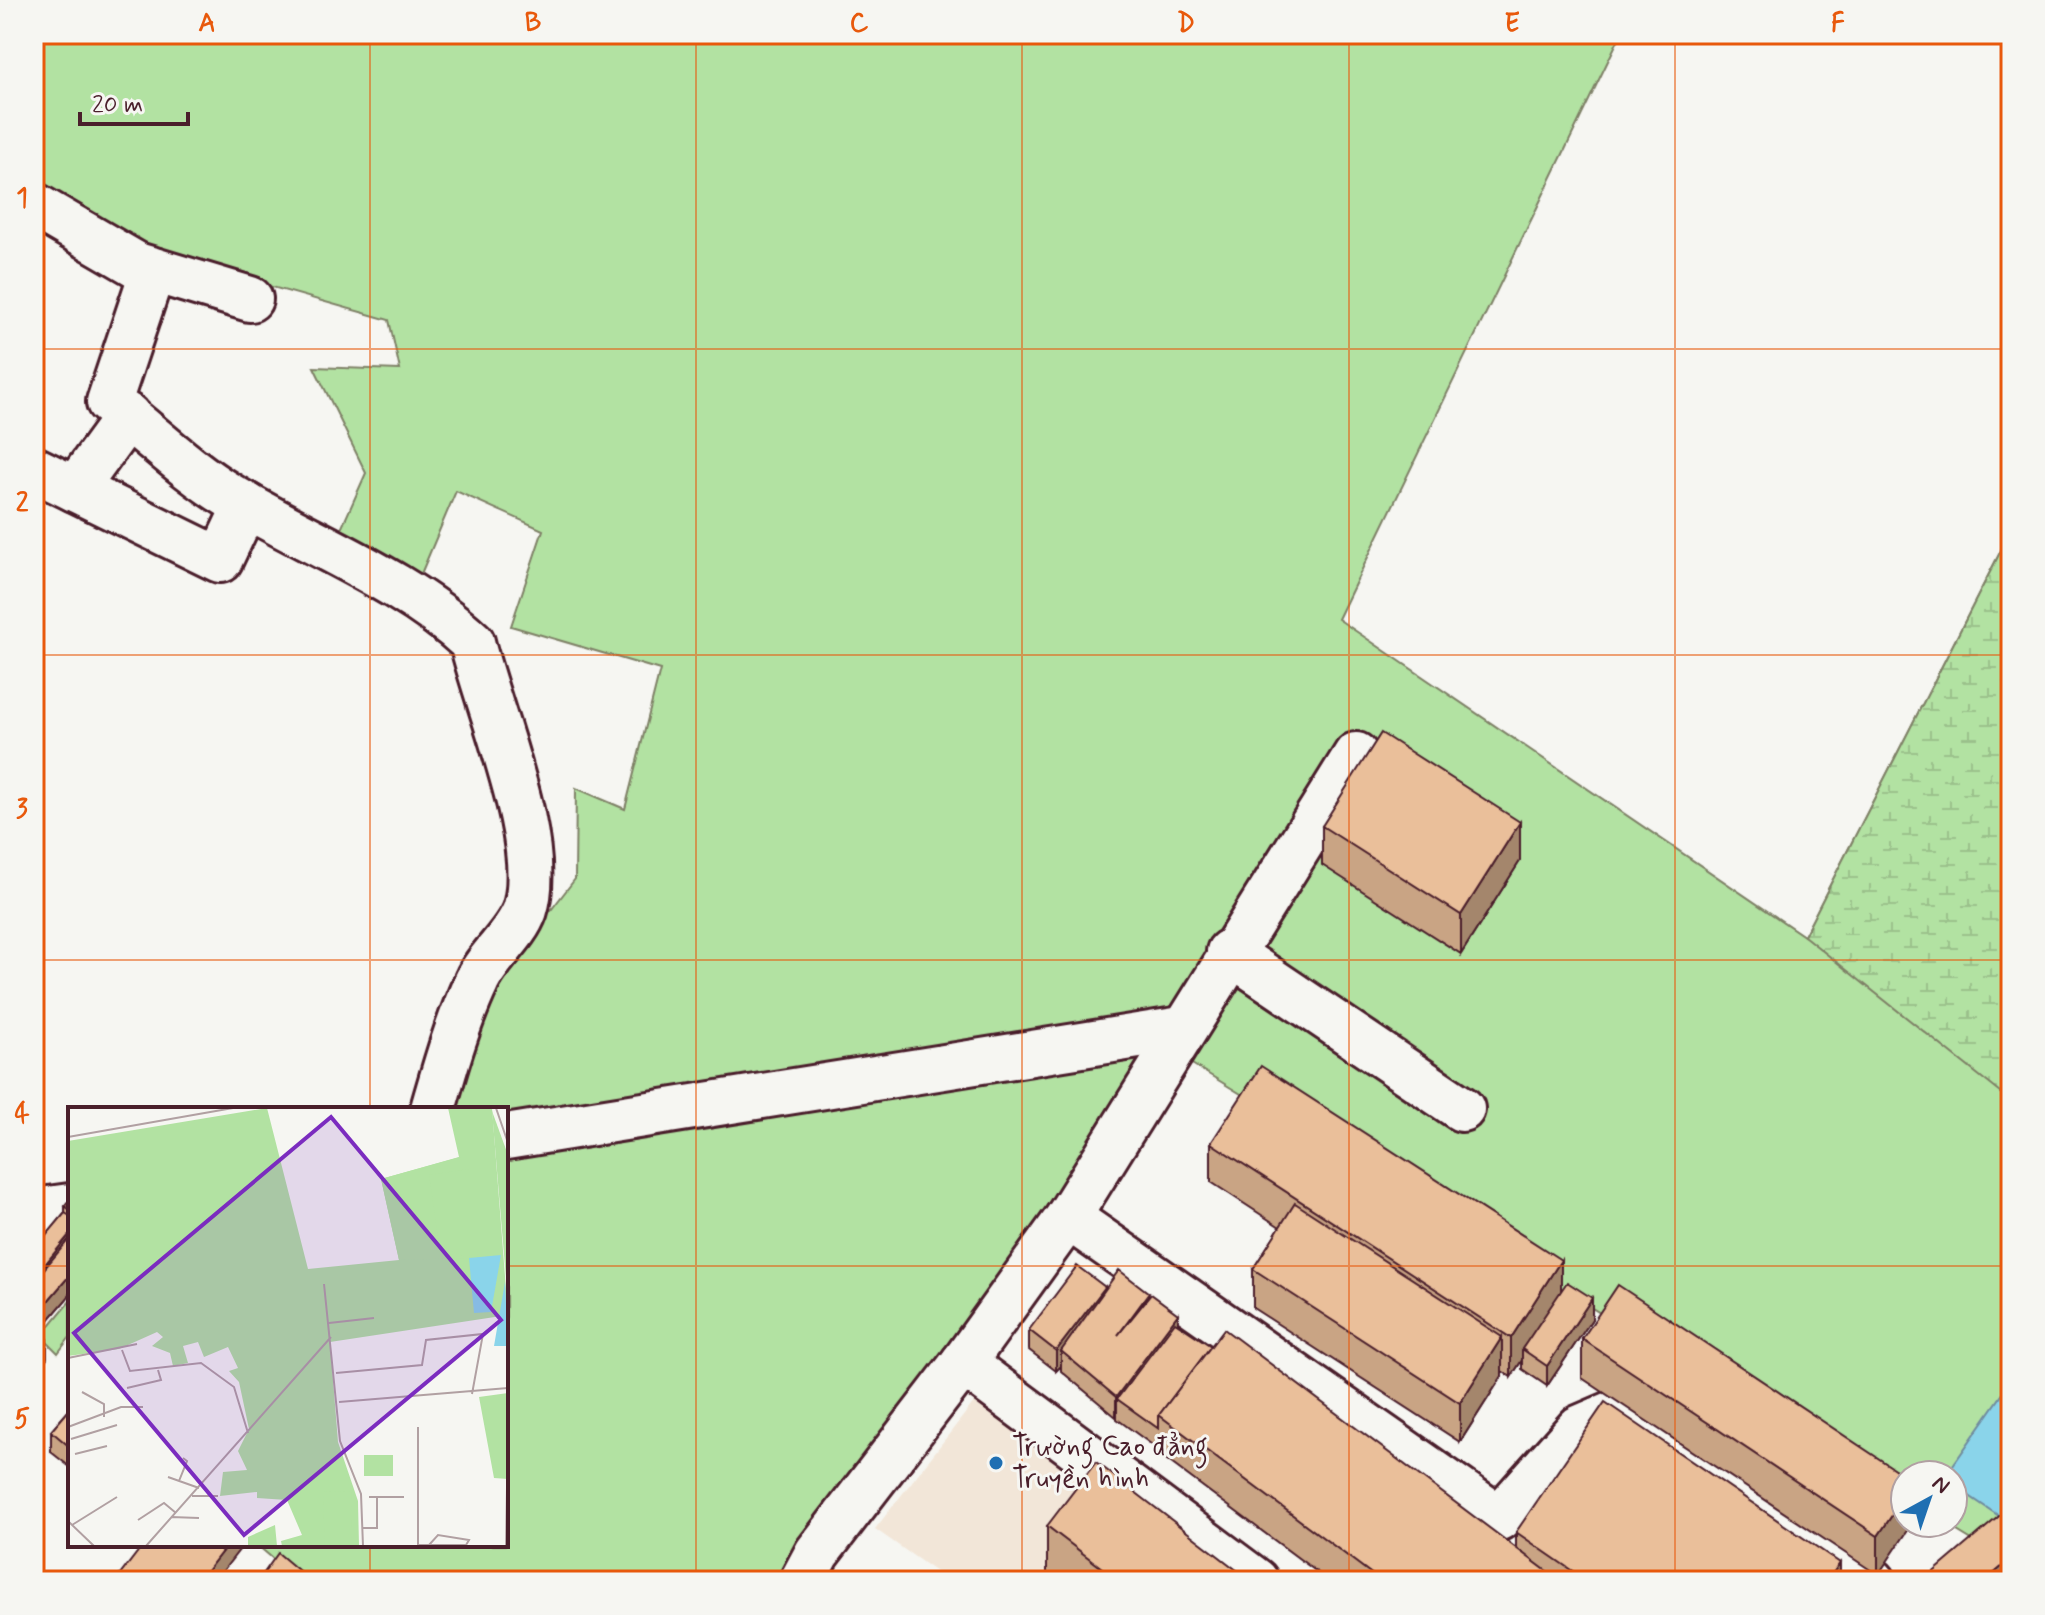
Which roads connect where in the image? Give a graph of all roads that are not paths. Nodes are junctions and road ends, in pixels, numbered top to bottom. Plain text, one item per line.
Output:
1 (34, 205) edge
2 (153, 270) junction
3 (250, 299) dead end
4 (128, 416) junction
5 (34, 469) edge
6 (75, 489) junction
7 (246, 505) junction
8 (1356, 755) dead end
9 (1229, 952) junction
10 (1182, 1029) junction
11 (434, 1107) edge
12 (1462, 1109) dead end
13 (508, 1137) edge
14 (68, 1206) edge
15 (34, 1211) edge
16 (1068, 1217) junction
17 (963, 1363) junction
18 (802, 1581) edge
19 (1256, 1581) edge
20 (1873, 1581) edge

1 - 2 street
2 - 3 street
2 - 4 street
4 - 6 street
4 - 7 street
5 - 6 street
6 - 7 street
7 - 11 street
8 - 9 street
9 - 10 street
9 - 12 street
10 - 13 street
10 - 16 street
14 - 15 street
16 - 17 street
16 - 20 street
17 - 18 street
17 - 19 street

